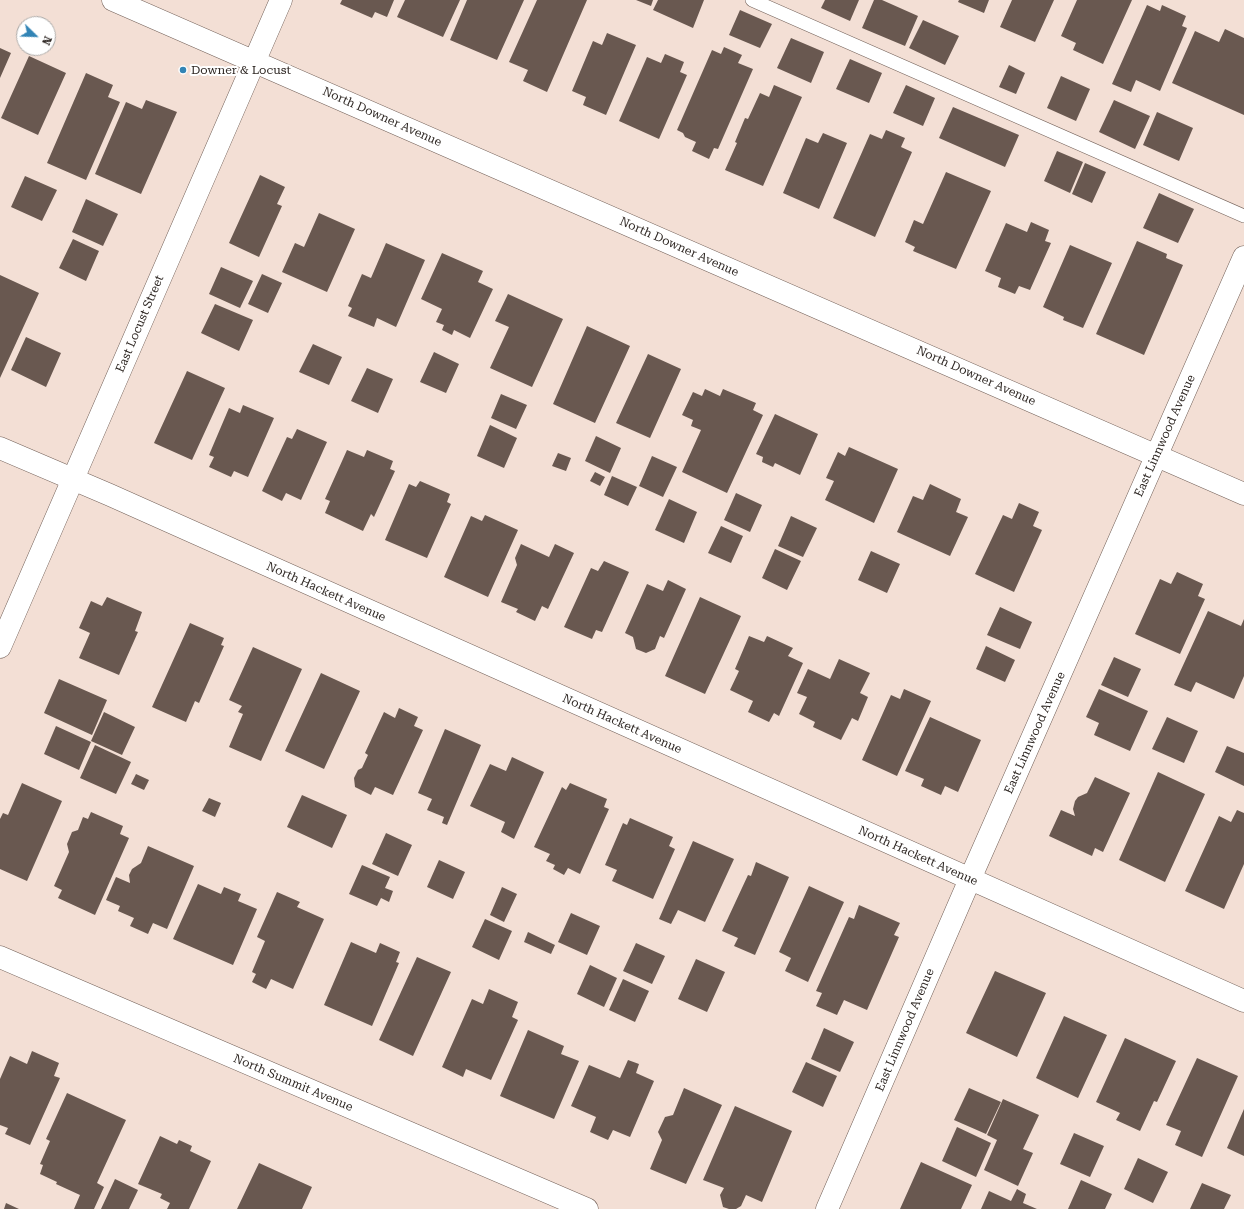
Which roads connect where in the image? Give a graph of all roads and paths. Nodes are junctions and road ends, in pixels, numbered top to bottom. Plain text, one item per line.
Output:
1 (114, 0) edge
2 (281, 0) edge
3 (752, 0) edge
4 (254, 62) junction
5 (1244, 216) edge
6 (1244, 257) edge
7 (0, 448) edge
8 (1157, 455) junction
9 (73, 479) junction
10 (1244, 494) edge
11 (0, 647) edge
12 (970, 879) junction
13 (0, 957) edge
14 (1244, 1001) edge
15 (587, 1209) edge
16 (827, 1209) edge

1 - 4 street, North Downer Avenue
2 - 4 street, East Locust Street
3 - 5 lane
4 - 8 street, North Downer Avenue
4 - 9 street, East Locust Street
6 - 8 street, East Linnwood Avenue
7 - 9 street, North Hackett Avenue
8 - 10 street, North Downer Avenue
8 - 12 street, East Linnwood Avenue
9 - 11 street, East Locust Street
9 - 12 street, North Hackett Avenue
12 - 14 street, North Hackett Avenue
12 - 16 street, East Linnwood Avenue
13 - 15 street, North Summit Avenue

